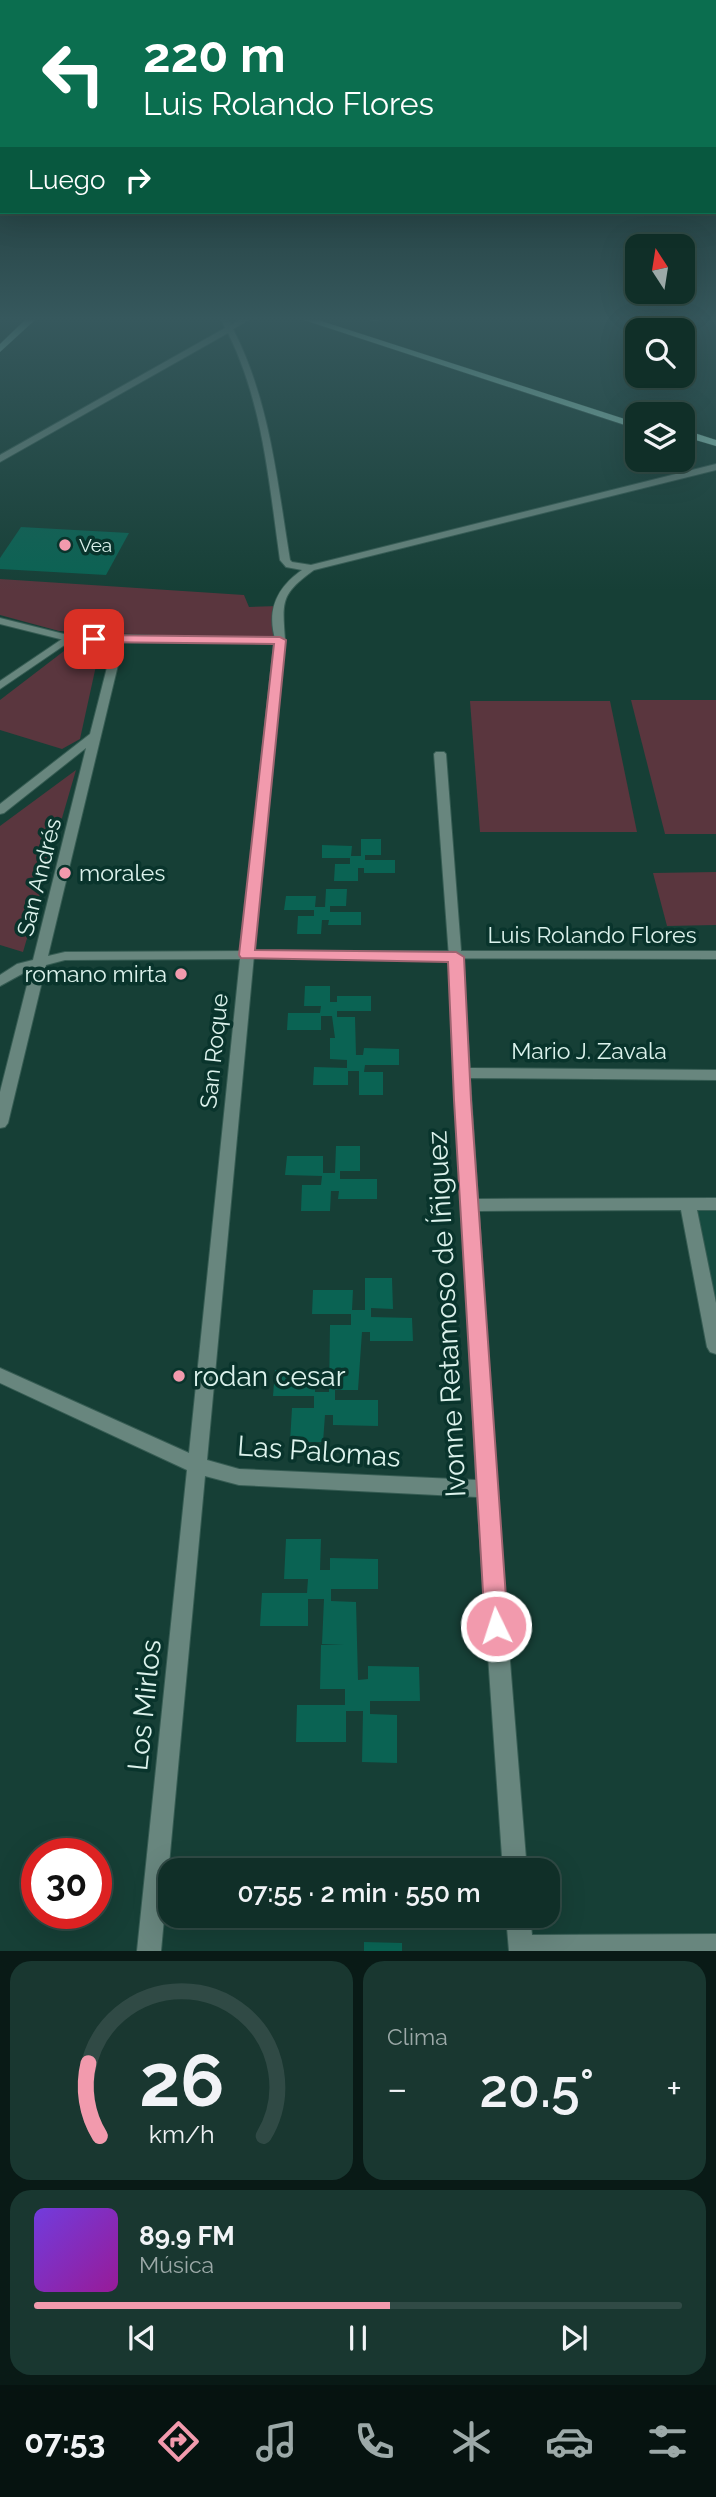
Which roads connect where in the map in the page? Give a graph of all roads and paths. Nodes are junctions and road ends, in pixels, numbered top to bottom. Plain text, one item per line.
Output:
1 (87, 409) edge
2 (259, 409) edge
3 (585, 409) edge
4 (625, 422) edge
5 (695, 436) edge
6 (716, 443) edge
7 (695, 445) edge
8 (716, 452) edge
9 (0, 459) edge
10 (716, 467) edge
11 (312, 568) junction
12 (0, 621) edge
13 (68, 638) junction
14 (119, 640) junction
15 (280, 640) junction
16 (0, 686) edge
17 (95, 736) junction
18 (440, 754) dead end
19 (0, 810) edge
20 (247, 955) junction
21 (716, 955) edge
22 (456, 957) junction
23 (40, 961) junction
24 (5, 978) edge
25 (461, 1073) junction
26 (716, 1075) edge
27 (0, 1123) edge
28 (688, 1203) junction
29 (716, 1204) edge
30 (469, 1205) junction
31 (716, 1347) edge
32 (0, 1375) edge
33 (197, 1466) junction
34 (486, 1489) junction
35 (514, 1858) edge
36 (519, 1928) edge
37 (716, 1945) edge
38 (521, 1949) edge
39 (149, 1951) edge

1 - 9 street
2 - 11 street
3 - 4 main road
5 - 6 main road
7 - 8 main road
10 - 11 street
11 - 15 street, San Roque
12 - 13 street
13 - 14 street
13 - 16 street
14 - 15 street
14 - 17 street, San Andrés
15 - 20 street, San Roque
17 - 19 street
17 - 23 street, San Andrés
18 - 22 street, Ivonne Retamoso de Íñiguez
20 - 22 street, Luis Rolando Flores
20 - 23 street, Luis Rolando Flores
20 - 33 street, San Roque
21 - 22 street, Luis Rolando Flores
22 - 25 street, Ivonne Retamoso de Íñiguez
23 - 24 street, Luis Rolando Flores
23 - 27 street, San Andrés
25 - 26 street, Mario J. Zavala
25 - 30 street, Ivonne Retamoso de Íñiguez
28 - 29 street
28 - 30 street
28 - 31 street
30 - 34 street, Ivonne Retamoso de Íñiguez
32 - 33 street, Las Palomas
33 - 34 street, Las Palomas
33 - 39 street, Los Mirlos
34 - 35 street, Ivonne Retamoso de Íñiguez
36 - 38 street
37 - 38 street

